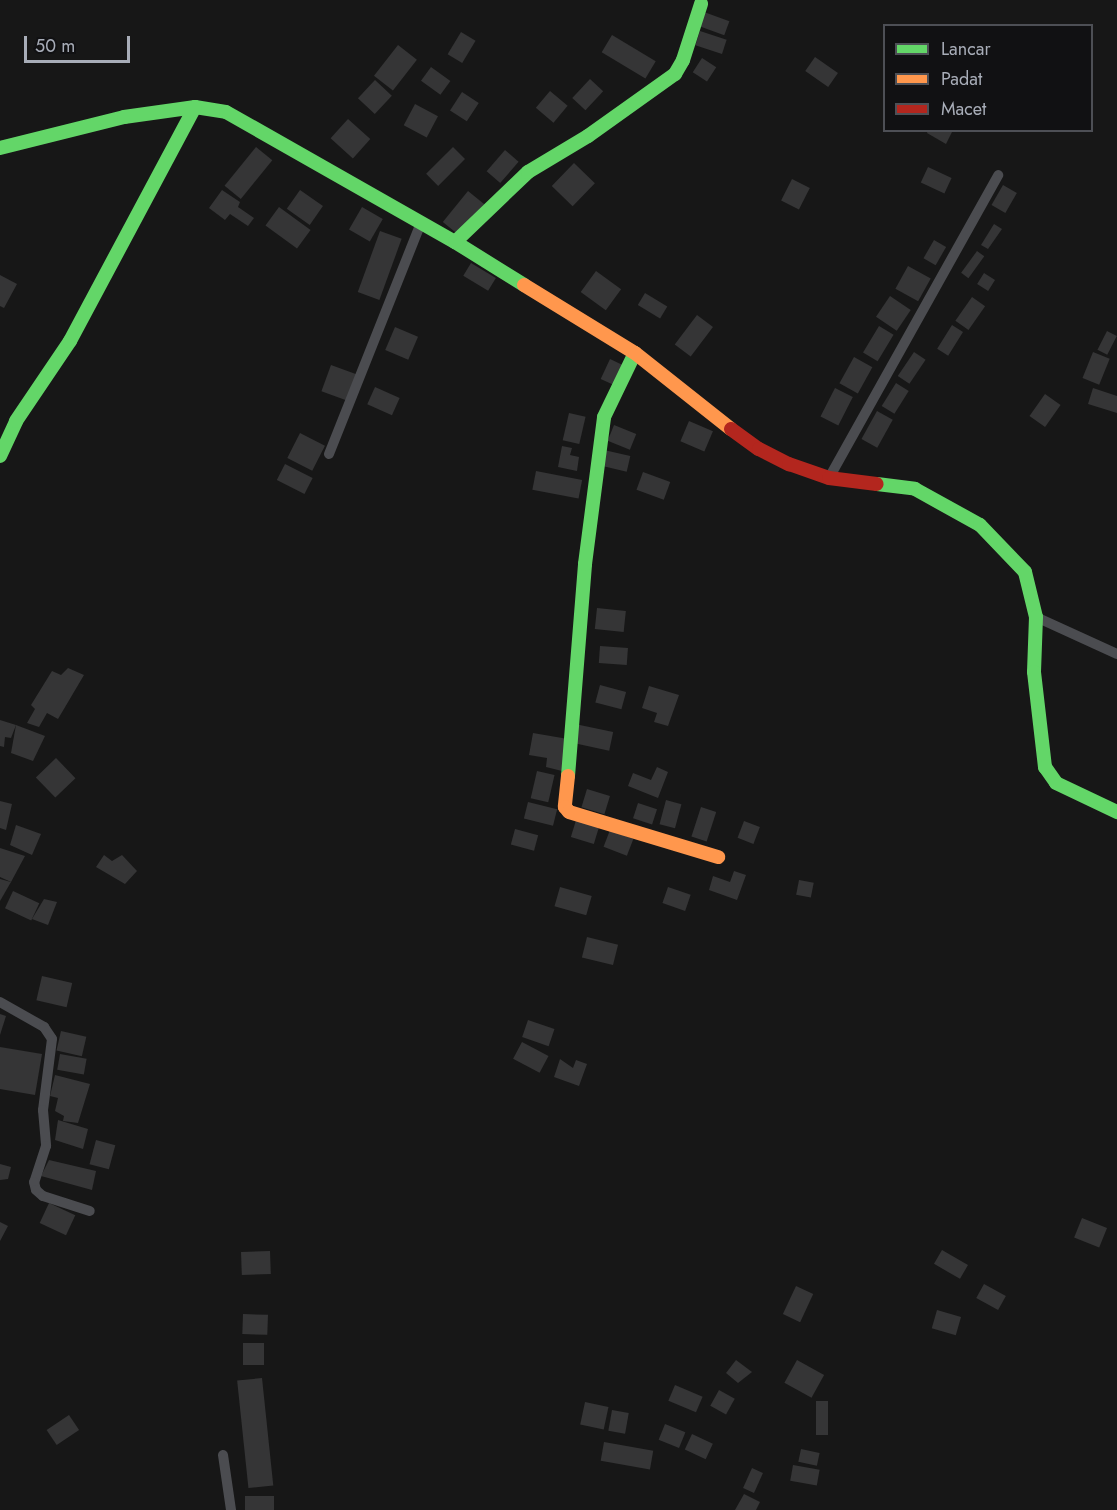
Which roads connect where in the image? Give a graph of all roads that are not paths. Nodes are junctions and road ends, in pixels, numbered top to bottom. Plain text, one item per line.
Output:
1 (701, 4) dead end
2 (195, 107) junction
3 (0, 148) edge
4 (998, 175) dead end
5 (420, 225) junction
6 (455, 242) junction
7 (635, 353) junction
8 (329, 454) dead end
9 (0, 456) edge
10 (830, 478) junction
11 (1036, 617) junction
12 (1117, 654) edge
13 (1117, 812) edge
14 (718, 857) dead end
15 (0, 1002) edge
16 (90, 1211) dead end
17 (223, 1455) dead end
18 (231, 1510) edge

1 - 6 street
2 - 3 street
2 - 5 street
2 - 9 street
4 - 10 street
5 - 6 street
5 - 8 street
6 - 7 street
7 - 10 street
7 - 14 street
10 - 11 street
11 - 12 street
11 - 13 street
15 - 16 street
17 - 18 street

